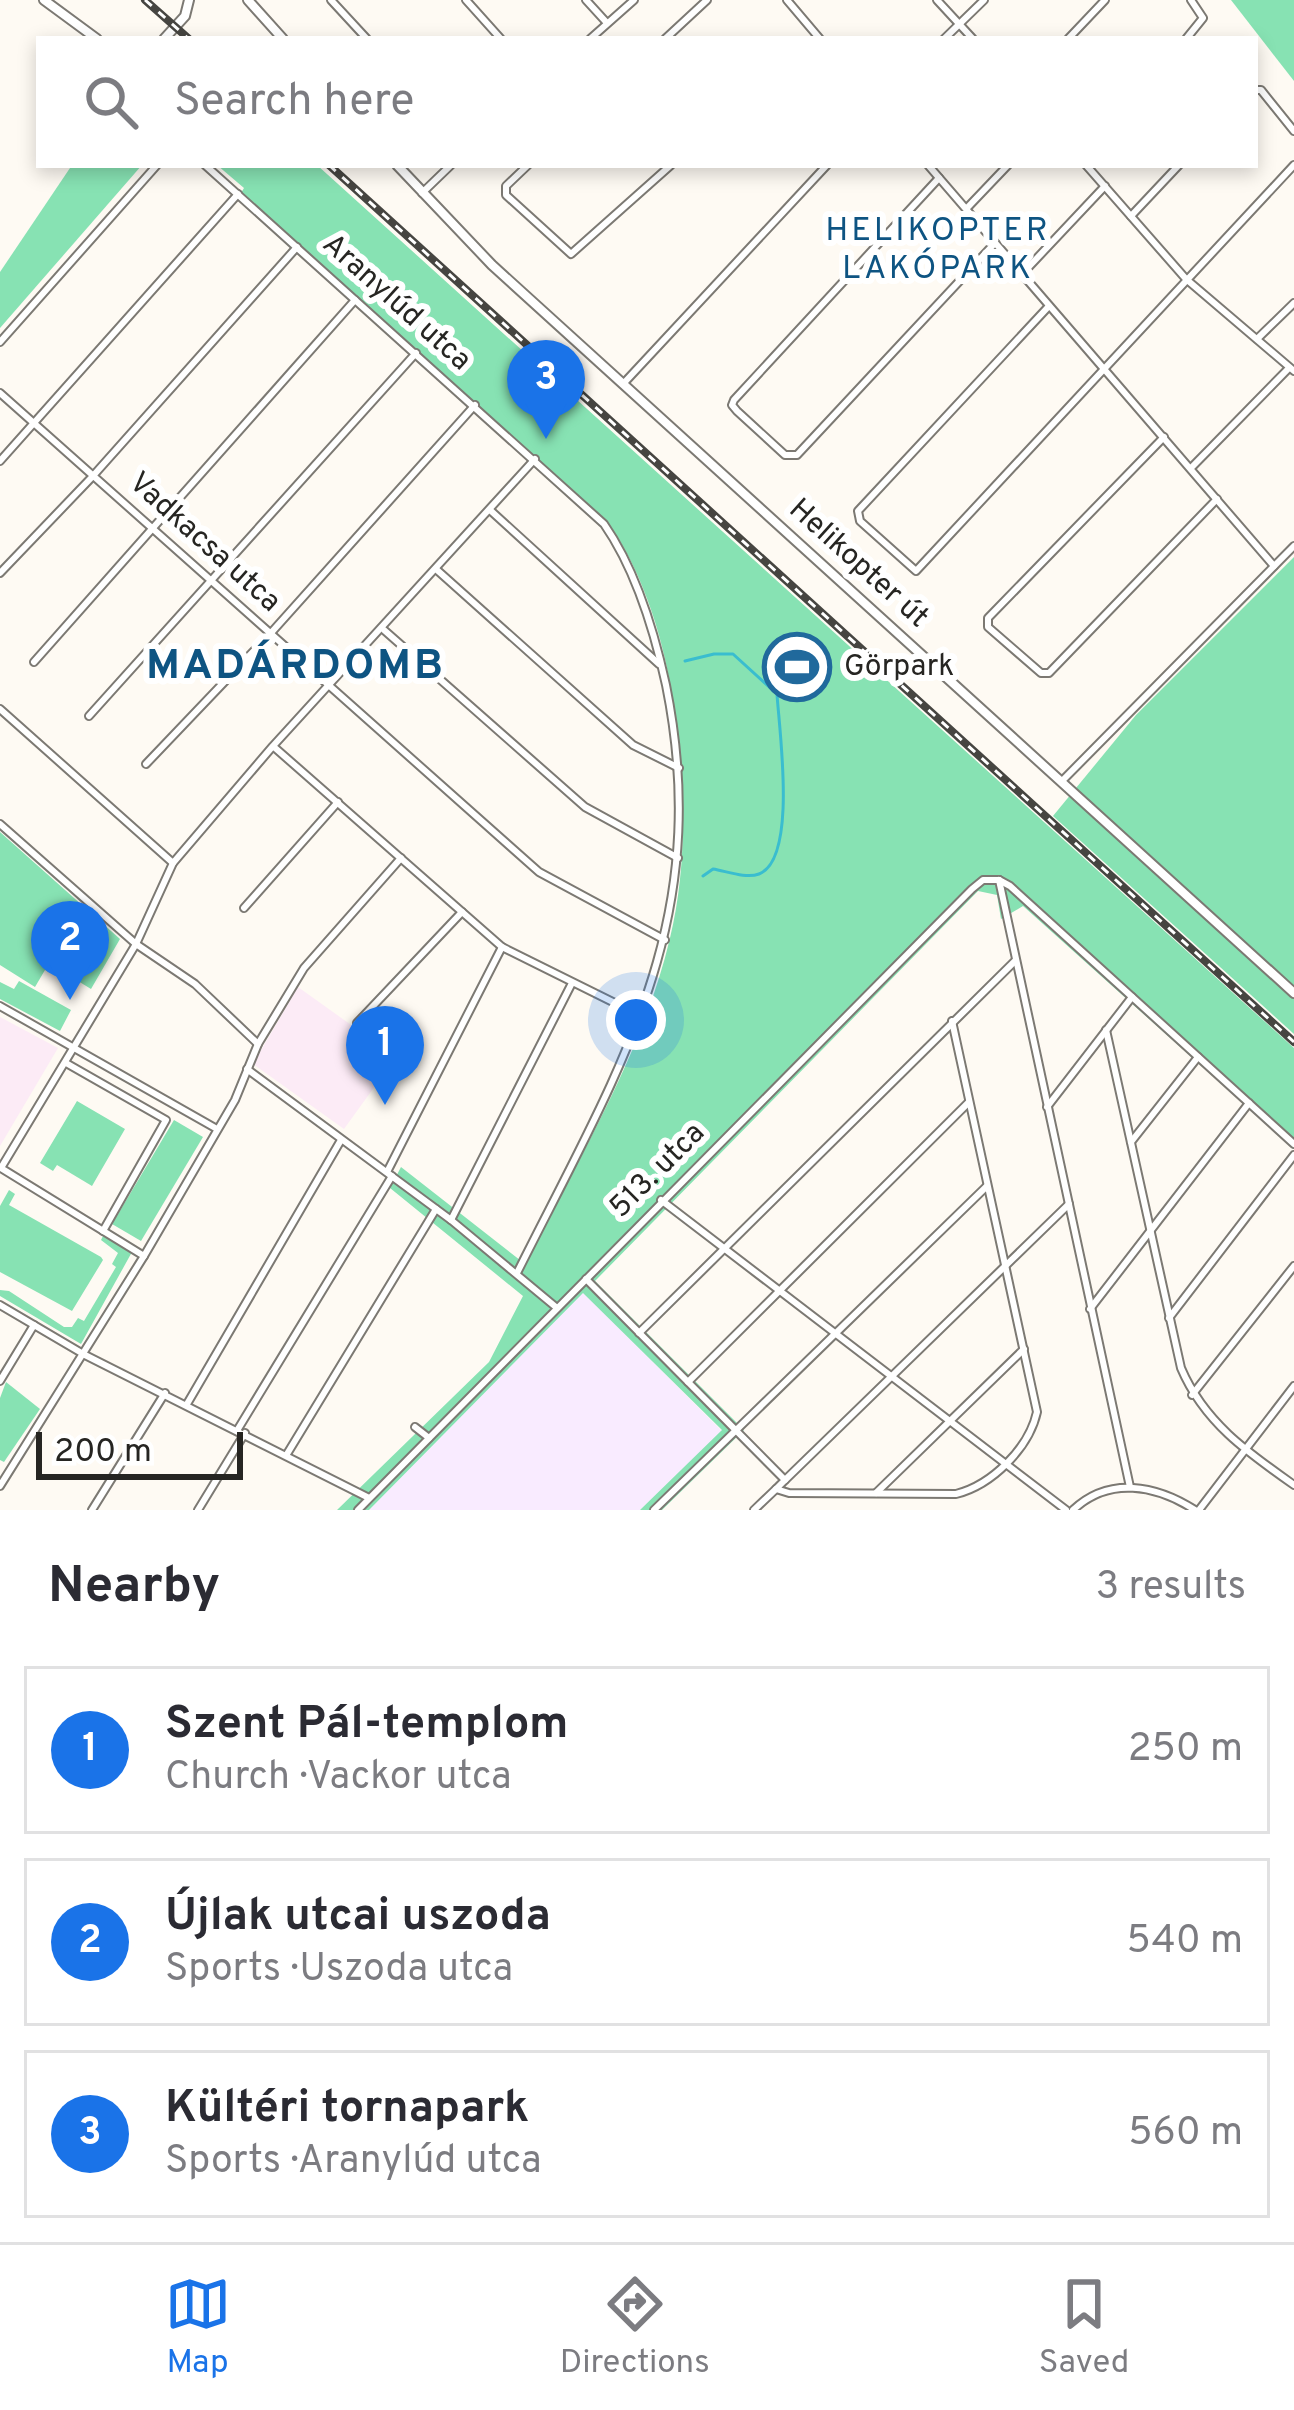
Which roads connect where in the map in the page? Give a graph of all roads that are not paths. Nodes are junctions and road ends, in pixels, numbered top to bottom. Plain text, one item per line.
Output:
1 (44, 0) edge
2 (189, 0) edge
3 (248, 0) edge
4 (331, 0) edge
5 (466, 0) edge
6 (586, 0) edge
7 (634, 0) edge
8 (707, 0) edge
9 (788, 0) edge
10 (937, 0) edge
11 (984, 0) edge
12 (1105, 0) edge
13 (1191, 0) edge
14 (607, 23) junction
15 (959, 23) junction
16 (817, 35) edge
17 (93, 36) edge
18 (167, 36) edge
19 (281, 36) edge
20 (364, 36) edge
21 (498, 36) edge
22 (593, 36) edge
23 (668, 36) edge
24 (947, 36) edge
25 (970, 36) edge
26 (1071, 36) edge
27 (1188, 36) edge
28 (1258, 90) edge
29 (1294, 131) edge
30 (1294, 165) edge
31 (155, 168) edge
32 (209, 168) edge
33 (400, 168) edge
34 (449, 168) edge
35 (525, 168) edge
36 (668, 168) edge
37 (823, 168) edge
38 (931, 168) edge
39 (1005, 168) edge
40 (1089, 168) edge
41 (1176, 168) edge
42 (939, 178) junction
43 (1105, 186) junction
44 (422, 193) junction
45 (238, 194) junction
46 (968, 208) junction
47 (1131, 216) junction
48 (995, 243) junction
49 (297, 248) junction
50 (1023, 273) junction
51 (1186, 279) junction
52 (355, 299) junction
53 (1294, 303) edge
54 (1049, 306) junction
55 (1257, 339) junction
56 (0, 342) edge
57 (416, 353) junction
58 (1104, 368) junction
59 (1292, 369) edge
60 (623, 384) junction
61 (0, 393) edge
62 (475, 405) junction
63 (34, 424) junction
64 (1164, 437) junction
65 (535, 458) junction
66 (0, 461) edge
67 (1191, 469) junction
68 (92, 476) junction
69 (1217, 499) junction
70 (490, 510) junction
71 (151, 528) junction
72 (1294, 546) edge
73 (1274, 566) junction
74 (437, 570) junction
75 (0, 573) edge
76 (211, 582) junction
77 (382, 629) junction
78 (270, 634) junction
79 (34, 662) dead end
80 (662, 666) junction
81 (329, 688) junction
82 (0, 709) edge
83 (89, 716) dead end
84 (273, 746) junction
85 (146, 764) dead end
86 (679, 768) junction
87 (1062, 781) junction
88 (338, 802) junction
89 (0, 824) edge
90 (401, 858) junction
91 (678, 858) junction
92 (173, 863) junction
93 (999, 880) junction
94 (244, 908) dead end
95 (462, 912) junction
96 (665, 940) junction
97 (136, 944) junction
98 (502, 947) junction
99 (1015, 961) junction
100 (572, 983) junction
101 (1294, 992) edge
102 (1132, 997) junction
103 (0, 1006) edge
104 (641, 1016) junction
105 (952, 1021) junction
106 (357, 1024) dead end
107 (1106, 1030) junction
108 (258, 1044) junction
109 (75, 1046) junction
110 (1198, 1057) junction
111 (66, 1063) junction
112 (247, 1069) junction
113 (969, 1102) junction
114 (1249, 1103) junction
115 (1047, 1107) junction
116 (217, 1130) junction
117 (341, 1140) junction
118 (1131, 1142) junction
119 (1294, 1144) edge
120 (1294, 1155) edge
121 (390, 1174) junction
122 (987, 1186) junction
123 (662, 1200) junction
124 (1069, 1204) junction
125 (436, 1209) junction
126 (451, 1220) junction
127 (1150, 1230) junction
128 (103, 1231) junction
129 (724, 1247) junction
130 (144, 1256) junction
131 (1005, 1264) junction
132 (1294, 1266) edge
133 (517, 1273) junction
134 (586, 1279) junction
135 (779, 1290) junction
136 (0, 1305) edge
137 (557, 1308) junction
138 (1090, 1309) junction
139 (1169, 1318) junction
140 (34, 1324) junction
141 (639, 1333) junction
142 (835, 1333) junction
143 (1024, 1349) junction
144 (85, 1355) junction
145 (892, 1375) junction
146 (0, 1381) edge
147 (688, 1382) junction
148 (1294, 1386) edge
149 (165, 1393) junction
150 (1192, 1395) junction
151 (188, 1404) junction
152 (952, 1419) junction
153 (415, 1426) dead end
154 (241, 1431) junction
155 (736, 1431) junction
156 (430, 1438) junction
157 (1245, 1450) junction
158 (286, 1454) junction
159 (1006, 1462) junction
160 (3, 1474) edge
161 (785, 1480) junction
162 (1294, 1485) edge
163 (0, 1486) edge
164 (1130, 1487) junction
165 (776, 1489) junction
166 (875, 1494) junction
167 (370, 1499) junction
168 (92, 1510) edge
169 (198, 1510) edge
170 (358, 1510) edge
171 (654, 1510) edge
172 (754, 1510) edge
173 (1070, 1510) edge
174 (1197, 1510) edge

1 - 17 street
2 - 18 street
3 - 19 street
4 - 20 street
5 - 21 street
6 - 14 street
7 - 14 street
8 - 23 street
9 - 16 street
10 - 15 street
11 - 15 street
12 - 26 street
13 - 27 street
14 - 22 street
15 - 24 street
15 - 25 street
28 - 29 street
30 - 51 street
31 - 56 street
32 - 45 street, Aranylúd utca
33 - 44 street, Helikopter út
34 - 44 street
35 - 36 street
37 - 60 street
38 - 42 street
39 - 46 street
40 - 43 street
41 - 47 street
42 - 46 street
42 - 48 street
43 - 47 street
43 - 50 street
44 - 60 street, Helikopter út
45 - 49 street, Aranylúd utca
45 - 63 street
46 - 48 street
47 - 51 street
48 - 50 street
49 - 52 street, Aranylúd utca
49 - 68 street
50 - 54 street
51 - 55 street
51 - 58 street
52 - 57 street, Aranylúd utca
52 - 71 street
53 - 55 street
54 - 58 street
54 - 58 street
55 - 59 street
57 - 62 street, Aranylúd utca
57 - 76 street
58 - 64 street
59 - 67 street
60 - 87 street, Helikopter út
61 - 63 street, Vadkacsa utca
62 - 65 street, Aranylúd utca
62 - 78 street
63 - 66 street
63 - 68 street, Vadkacsa utca
64 - 67 street
64 - 69 street
65 - 70 street
65 - 80 street, Aranylúd utca
67 - 69 street
68 - 71 street, Vadkacsa utca
68 - 75 street
69 - 73 street
70 - 74 street
70 - 80 street
71 - 76 street, Vadkacsa utca
71 - 79 street
72 - 73 street
73 - 87 street
74 - 77 street
74 - 86 street
76 - 78 street, Vadkacsa utca
76 - 83 street
77 - 81 street
77 - 91 street
78 - 81 street, Vadkacsa utca
78 - 85 street
80 - 86 street, Aranylúd utca
81 - 84 street
81 - 96 street, Vadkacsa utca
82 - 92 street
84 - 88 street
84 - 92 street
86 - 91 street, Aranylúd utca
87 - 101 street, Helikopter út
88 - 90 street
88 - 94 street
89 - 97 street
90 - 95 street
90 - 108 street
91 - 96 street, Aranylúd utca
92 - 97 street
93 - 99 street
93 - 102 street
93 - 123 street, 513. utca
95 - 98 street
95 - 106 street
96 - 104 street, Aranylúd utca
97 - 108 street
97 - 109 street
98 - 100 street
98 - 121 street
99 - 105 street
99 - 115 street
100 - 104 street
100 - 126 street
102 - 107 street
102 - 110 street
103 - 109 street
104 - 133 street, Aranylúd utca
105 - 113 street
105 - 129 street
107 - 115 street
107 - 118 street
108 - 112 street
109 - 111 street
109 - 116 street
110 - 114 street
110 - 118 street
111 - 128 street
111 - 128 street
112 - 116 street
112 - 117 street
113 - 122 street
113 - 135 street
114 - 119 street
114 - 127 street
115 - 124 street
116 - 130 street
117 - 121 street
117 - 151 street
118 - 127 street
120 - 139 street
121 - 125 street
121 - 154 street
122 - 131 street
122 - 142 street
123 - 129 street
123 - 134 street, 513. utca
124 - 131 street
124 - 138 street
125 - 126 street
125 - 158 street
126 - 133 street
127 - 138 street
127 - 139 street
128 - 130 street
129 - 135 street
129 - 141 street
130 - 144 street
131 - 143 street
131 - 145 street
132 - 150 street
133 - 137 street
134 - 137 street, 513. utca
134 - 141 street
135 - 142 street
135 - 147 street
136 - 140 street
137 - 156 street, 513. utca
138 - 164 street
139 - 150 street
140 - 144 street
140 - 146 street
141 - 147 street
142 - 145 street
142 - 155 street
143 - 152 street
143 - 159 street
144 - 149 street
144 - 160 street
145 - 152 street
145 - 161 street
147 - 155 street
148 - 157 street
149 - 151 street
149 - 168 street
150 - 157 street
151 - 154 street
152 - 159 street
152 - 166 street
153 - 156 street
154 - 158 street
154 - 169 street
155 - 161 street
155 - 171 street
156 - 167 street, 513. utca
157 - 162 street
157 - 174 street
158 - 167 street
159 - 166 street
159 - 173 street
160 - 163 street
161 - 165 street
164 - 173 street
164 - 174 street
165 - 166 street
165 - 172 street
167 - 170 street, 513. utca

